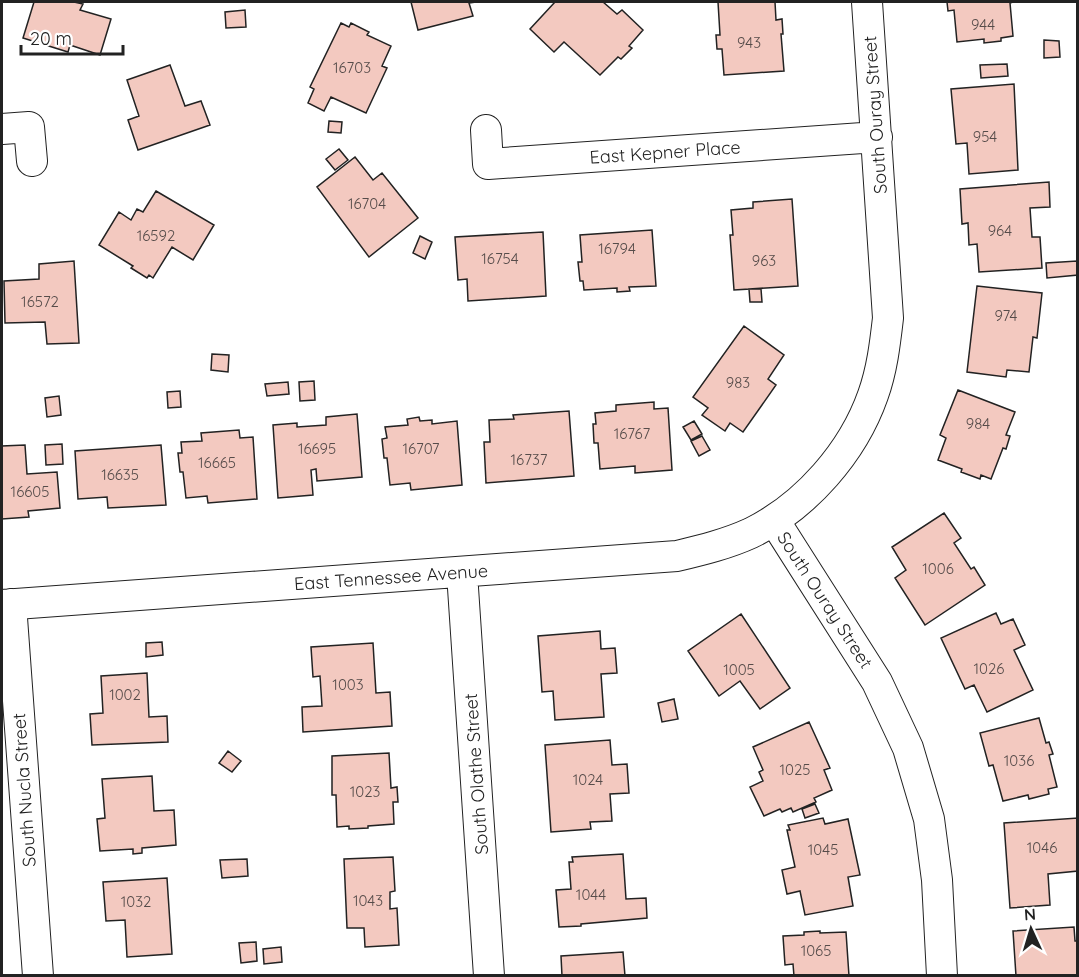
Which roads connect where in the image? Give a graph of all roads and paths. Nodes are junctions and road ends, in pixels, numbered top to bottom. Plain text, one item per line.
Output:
1 (867, 2) edge
2 (2, 129) edge
3 (486, 130) dead end
4 (877, 137) junction
5 (32, 161) dead end
6 (774, 520) junction
7 (462, 573) junction
8 (6, 604) edge
9 (38, 975) edge
10 (489, 975) edge
11 (942, 975) edge

1 - 4 street, South Ouray Street
2 - 5 street
3 - 4 street, East Kepner Place
4 - 6 street, South Ouray Street
6 - 7 street, East Tennessee Avenue
6 - 11 street, South Ouray Street
7 - 8 street, East Tennessee Avenue
7 - 10 street, South Olathe Street
8 - 9 street, South Nucla Street

